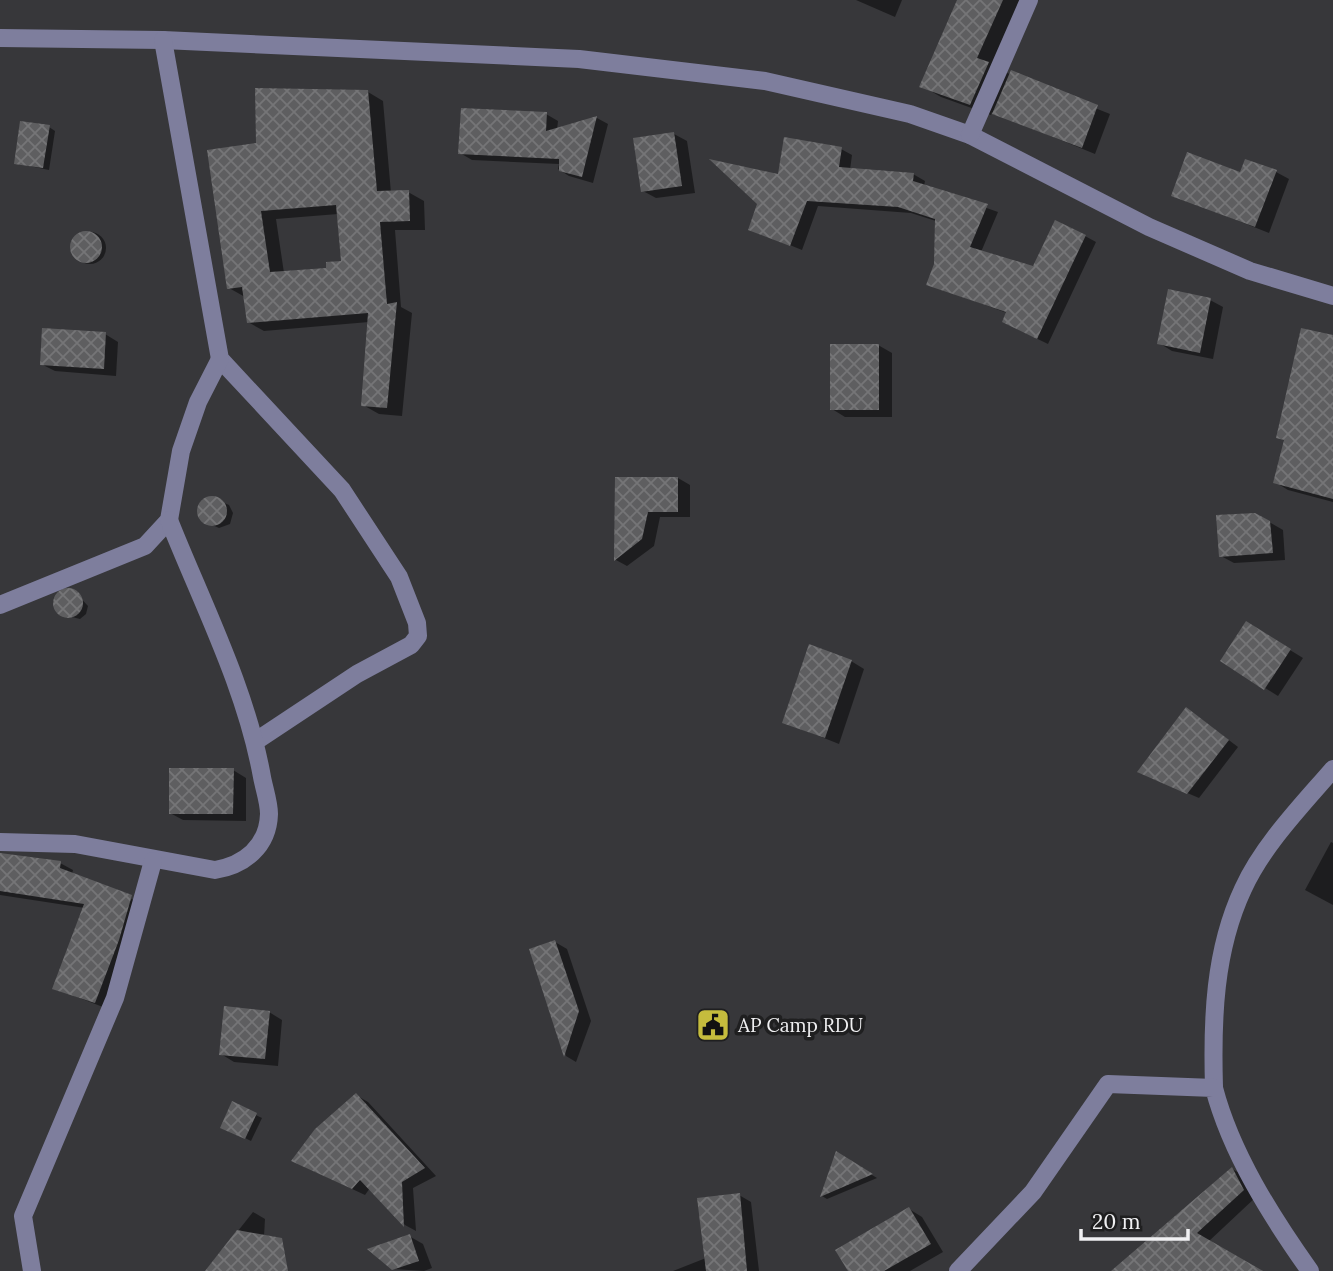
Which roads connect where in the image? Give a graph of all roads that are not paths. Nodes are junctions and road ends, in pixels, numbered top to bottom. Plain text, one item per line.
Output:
1 (1029, 0) edge
2 (0, 38) edge
3 (163, 40) junction
4 (971, 135) junction
5 (1333, 296) edge
6 (220, 359) junction
7 (169, 520) junction
8 (0, 605) edge
9 (256, 741) junction
10 (1333, 769) edge
11 (0, 842) edge
12 (153, 861) junction
13 (1214, 1088) junction
14 (32, 1271) edge
15 (958, 1271) edge
16 (1310, 1271) edge

1 - 4 street
2 - 3 street
3 - 4 street
3 - 6 street
4 - 5 street
6 - 7 street
6 - 9 street
7 - 8 street
7 - 9 street
9 - 12 street
10 - 13 street
11 - 12 street
12 - 14 street
13 - 15 street
13 - 16 street

